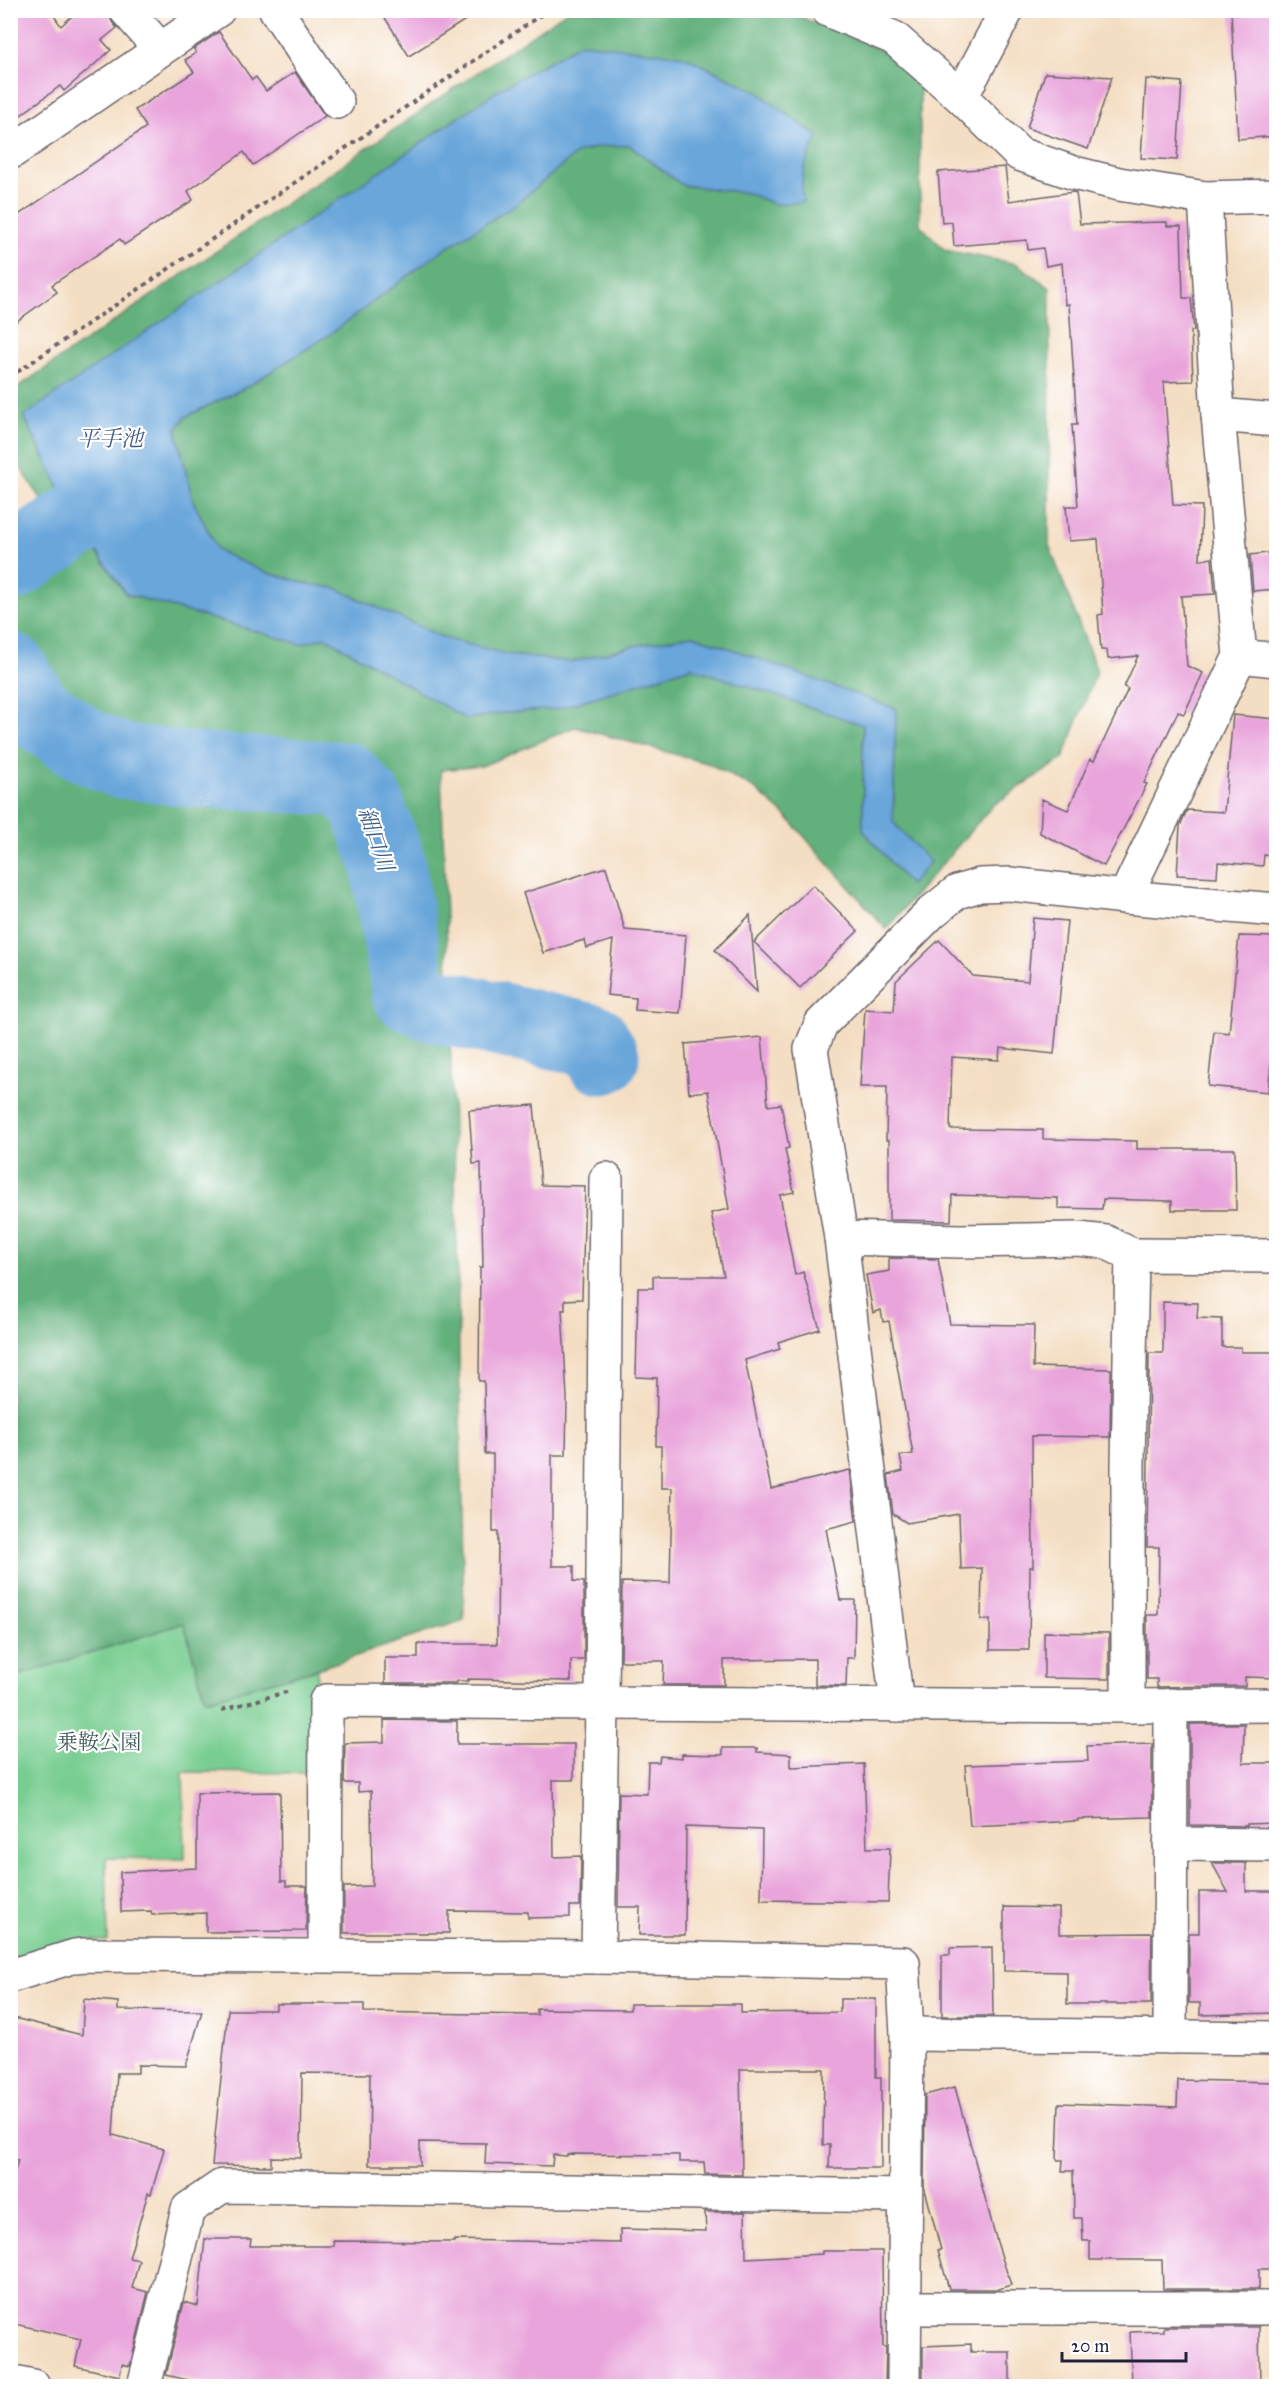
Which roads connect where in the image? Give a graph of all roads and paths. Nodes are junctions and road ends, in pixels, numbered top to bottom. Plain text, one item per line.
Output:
1 (126, 10) edge
2 (218, 10) edge
3 (276, 10) edge
4 (548, 10) edge
5 (828, 10) edge
6 (1007, 10) edge
7 (160, 49) junction
8 (961, 97) junction
9 (337, 102) dead end
10 (10, 153) edge
11 (1276, 196) edge
12 (1204, 198) junction
13 (10, 376) edge
14 (1218, 416) junction
15 (1276, 420) edge
16 (1240, 656) junction
17 (1276, 660) edge
18 (1125, 897) junction
19 (1276, 910) edge
20 (606, 1179) dead end
21 (841, 1238) junction
22 (1132, 1255) junction
23 (1276, 1257) edge
24 (326, 1701) junction
25 (602, 1703) junction
26 (897, 1705) junction
27 (1171, 1705) junction
28 (1276, 1705) edge
29 (1128, 1706) junction
30 (222, 1710) dead end
31 (1170, 1845) junction
32 (1276, 1845) edge
33 (325, 1955) junction
34 (598, 1957) junction
35 (10, 1976) edge
36 (908, 2034) junction
37 (1170, 2037) junction
38 (1276, 2038) edge
39 (905, 2196) junction
40 (905, 2308) junction
41 (1276, 2308) edge
42 (10, 2381) edge
43 (33, 2386) edge
44 (144, 2386) edge
45 (904, 2386) edge

1 - 7 street
2 - 7 street
3 - 9 street
4 - 13 path
5 - 8 street
6 - 8 street
7 - 10 street
8 - 12 street
11 - 12 street
12 - 14 street
14 - 15 street
14 - 16 street
16 - 17 street
16 - 18 street
18 - 19 street
18 - 21 street
20 - 25 street
21 - 22 street
21 - 26 street
22 - 23 street
22 - 29 street
24 - 25 street
24 - 30 path
24 - 33 street
25 - 26 street
25 - 34 street
26 - 29 street
27 - 28 street
27 - 29 street
27 - 31 street
31 - 32 street
31 - 37 street
33 - 34 street
33 - 35 street
34 - 36 street
36 - 37 street
36 - 39 street
37 - 38 street
39 - 40 street
39 - 44 street
40 - 41 street
40 - 45 street
42 - 43 street

